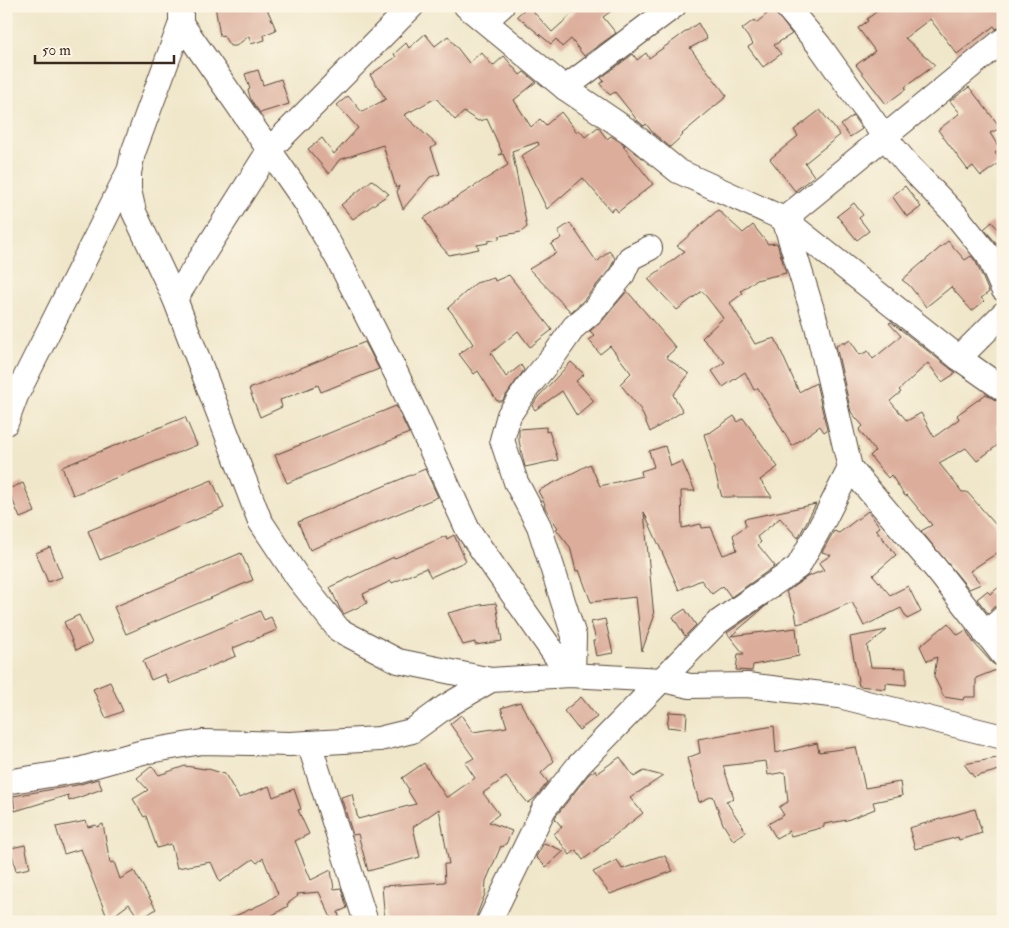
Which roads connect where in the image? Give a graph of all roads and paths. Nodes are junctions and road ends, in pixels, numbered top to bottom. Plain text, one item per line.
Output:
1 (412, 6) edge
2 (466, 6) edge
3 (674, 6) edge
4 (786, 6) edge
5 (494, 14) edge
6 (181, 15) edge
7 (1003, 40) edge
8 (565, 88) junction
9 (884, 136) junction
10 (270, 149) junction
11 (129, 173) junction
12 (784, 219) junction
13 (650, 248) dead end
14 (1003, 289) edge
15 (175, 299) junction
16 (1003, 314) edge
17 (959, 358) junction
18 (1003, 389) edge
19 (6, 423) edge
20 (850, 468) junction
21 (1003, 618) edge
22 (985, 634) junction
23 (1003, 655) edge
24 (571, 675) junction
25 (491, 680) junction
26 (663, 680) junction
27 (1003, 738) edge
28 (309, 743) junction
29 (6, 782) edge
30 (366, 922) edge
31 (490, 922) edge

1 - 10 street
2 - 5 street
3 - 8 street
4 - 9 street
5 - 8 street
6 - 10 street
6 - 11 street
7 - 9 street
8 - 12 street
9 - 12 street
9 - 14 street
10 - 15 street
10 - 24 street
11 - 15 street
11 - 19 street
12 - 17 street
12 - 20 street
13 - 24 street
15 - 25 street
16 - 17 street
17 - 18 street
20 - 22 street
20 - 26 street
21 - 22 street
22 - 23 street
24 - 25 street
24 - 26 street
25 - 28 street
26 - 27 street
26 - 31 street
28 - 29 street
28 - 30 street

